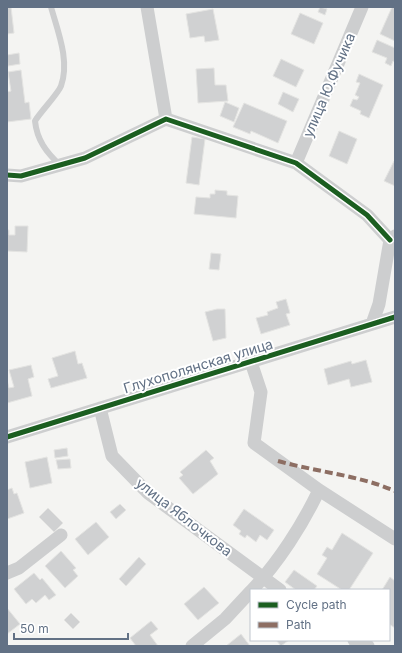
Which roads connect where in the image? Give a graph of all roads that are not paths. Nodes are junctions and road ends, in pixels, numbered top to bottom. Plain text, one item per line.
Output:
1 (51, 7) edge
2 (147, 7) edge
3 (362, 7) edge
4 (166, 119) junction
5 (296, 163) junction
6 (60, 165) junction
7 (7, 175) edge
8 (393, 238) edge
9 (395, 317) edge
10 (372, 324) junction
11 (251, 362) junction
12 (100, 408) junction
13 (7, 437) edge
14 (319, 490) junction
15 (61, 535) dead end
16 (395, 539) edge
17 (7, 573) edge
18 (263, 578) junction
19 (254, 589) edge
20 (279, 589) edge
21 (250, 593) edge
22 (356, 641) edge
23 (192, 646) edge
24 (368, 646) edge

1 - 6 lane
2 - 4 street
3 - 5 street, улица Ю.Фучика
4 - 5 street
4 - 6 street
5 - 8 street
6 - 7 street
8 - 10 street
9 - 10 street, Глухополянская улица
10 - 11 street, Глухополянская улица
11 - 12 street, Глухополянская улица
11 - 14 street
12 - 13 street, Глухополянская улица
12 - 18 street, улица Яблочкова
14 - 16 street
14 - 18 street
15 - 17 street
18 - 19 street
18 - 20 street, улица Яблочкова
21 - 23 street
22 - 24 street

